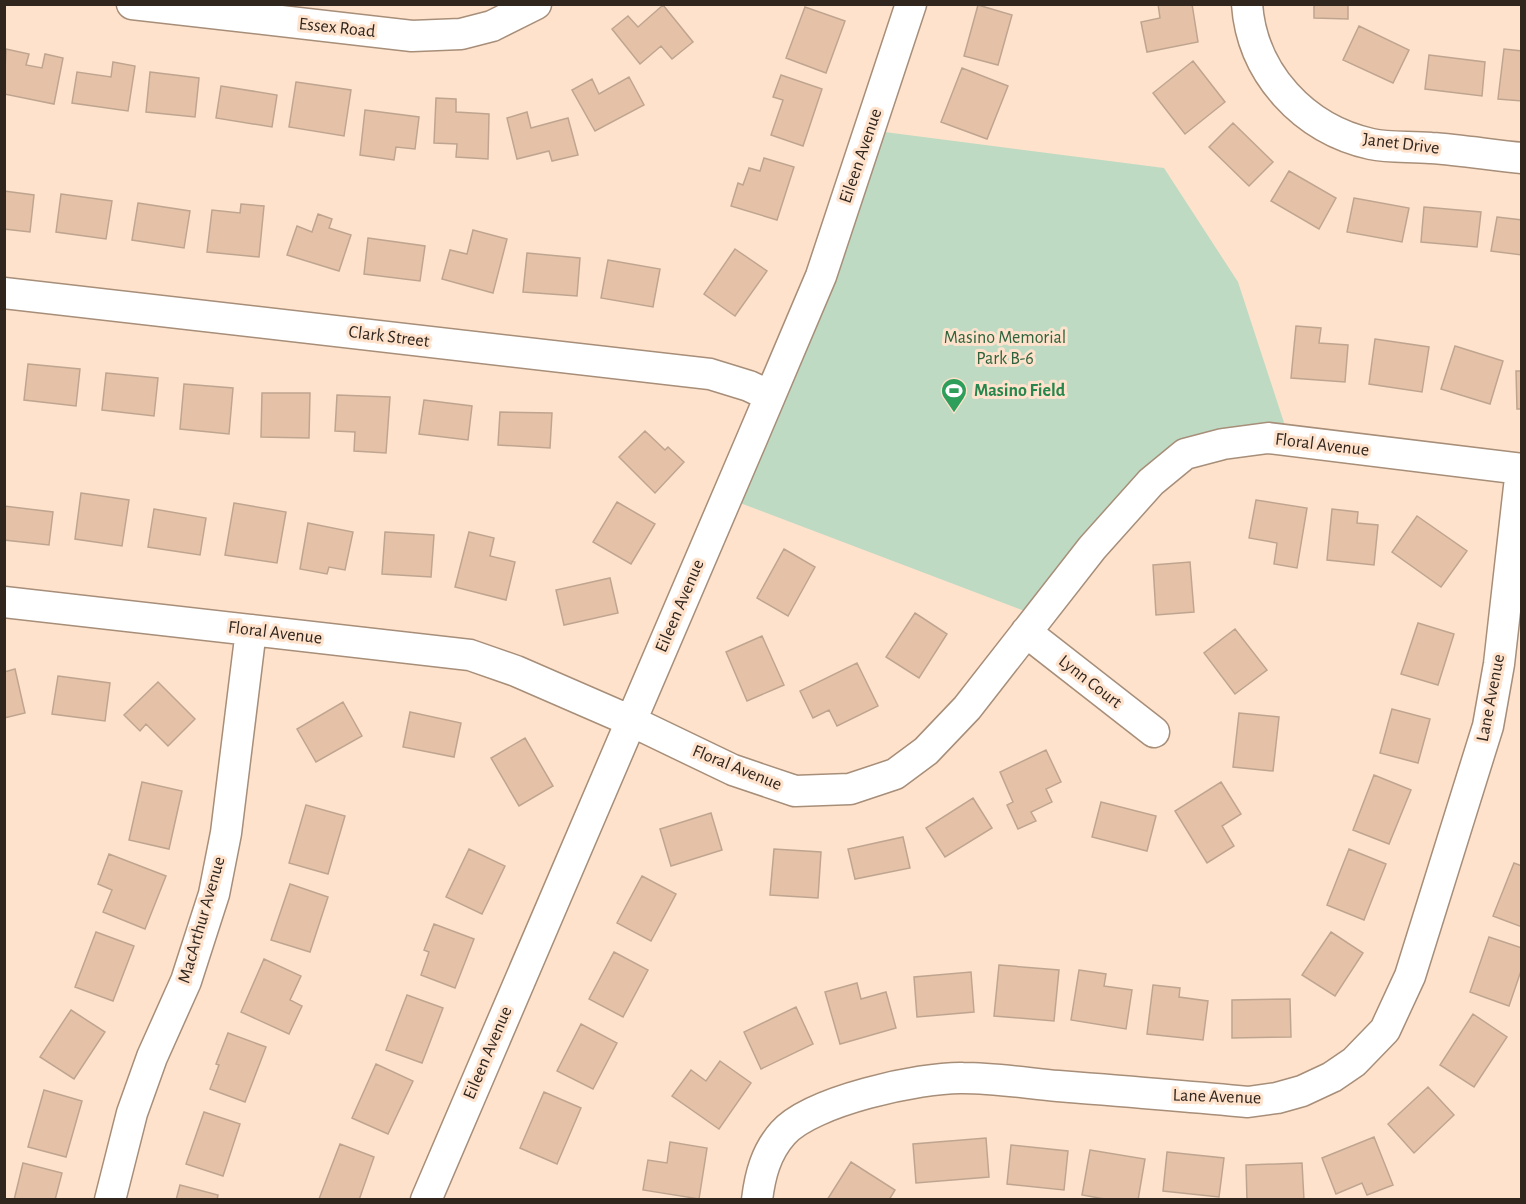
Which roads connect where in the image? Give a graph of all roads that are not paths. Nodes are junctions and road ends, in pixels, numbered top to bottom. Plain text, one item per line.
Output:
1 (132, 4) edge
2 (536, 4) edge
3 (911, 4) edge
4 (1247, 4) edge
5 (1521, 158) edge
6 (4, 293) edge
7 (770, 396) junction
8 (1521, 469) edge
9 (4, 602) edge
10 (250, 630) junction
11 (1026, 632) junction
12 (630, 722) junction
13 (1154, 732) dead end
14 (110, 1200) edge
15 (426, 1200) edge
16 (757, 1200) edge

1 - 2 street, Essex Road
3 - 7 street, Eileen Avenue
4 - 5 street, Janet Drive
6 - 7 street, Clark Street
7 - 12 street, Eileen Avenue
8 - 11 street, Floral Avenue
8 - 16 street, Lane Avenue
9 - 10 street, Floral Avenue
10 - 12 street, Floral Avenue
10 - 14 street, MacArthur Avenue
11 - 12 street, Floral Avenue
11 - 13 street, Lynn Court
12 - 15 street, Eileen Avenue

